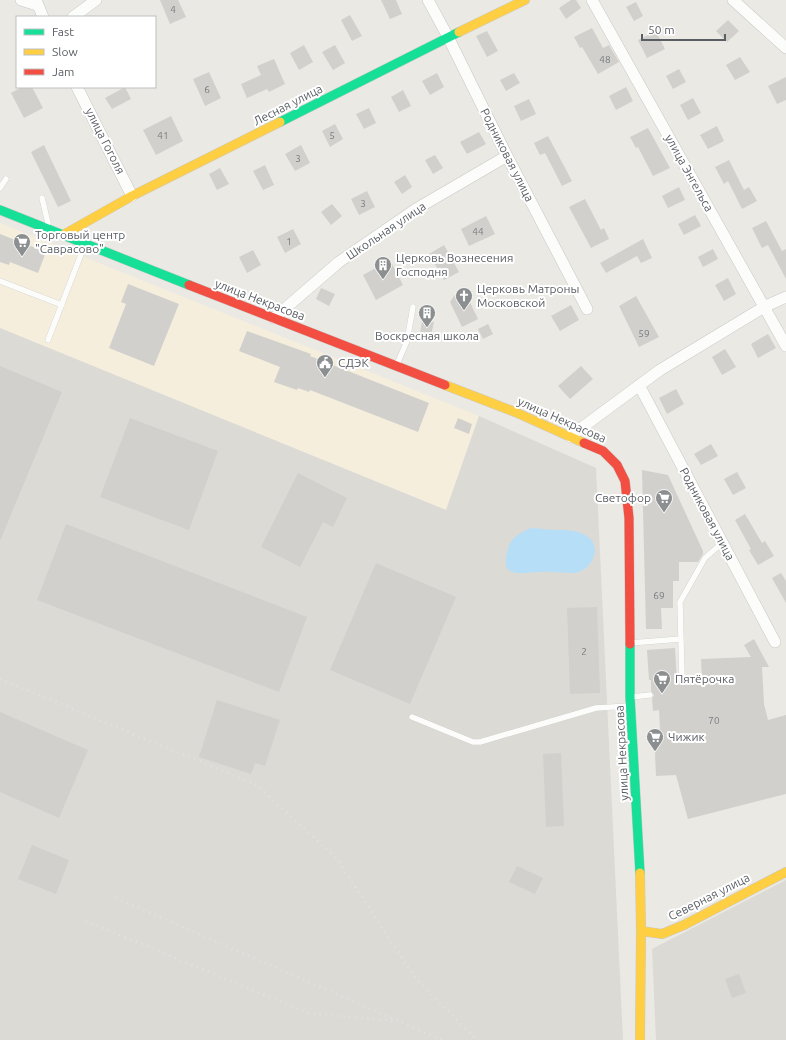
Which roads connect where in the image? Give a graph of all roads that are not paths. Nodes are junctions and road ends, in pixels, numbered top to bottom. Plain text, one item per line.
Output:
1 (21, 0) edge
2 (96, 0) edge
3 (428, 0) edge
4 (525, 0) edge
5 (592, 0) edge
6 (733, 0) edge
7 (36, 2) edge
8 (43, 16) edge
9 (74, 16) edge
10 (448, 37) junction
11 (786, 48) edge
12 (78, 88) edge
13 (507, 156) junction
14 (6, 179) dead end
15 (0, 188) edge
16 (132, 196) junction
17 (42, 198) dead end
18 (0, 210) edge
19 (47, 229) junction
20 (63, 235) junction
21 (86, 244) junction
22 (0, 281) edge
23 (786, 297) edge
24 (62, 305) junction
25 (413, 307) dead end
26 (764, 307) junction
27 (586, 309) dead end
28 (274, 318) junction
29 (48, 340) dead end
30 (786, 346) edge
31 (396, 366) junction
32 (639, 385) junction
33 (571, 437) junction
34 (722, 542) junction
35 (681, 639) junction
36 (775, 642) dead end
37 (630, 643) junction
38 (682, 677) dead end
39 (650, 695) dead end
40 (631, 702) junction
41 (412, 717) dead end
42 (786, 872) edge
43 (641, 931) junction
44 (640, 1040) edge

1 - 7 street
2 - 9 street
3 - 10 street, Родниковая улица
4 - 10 street, Лесная улица
5 - 26 street, улица Энгельса
6 - 11 street
7 - 8 street
10 - 13 street, Родниковая улица
10 - 16 street, Лесная улица
12 - 16 street, улица Гоголя
13 - 27 street, Родниковая улица
13 - 28 street, Школьная улица
14 - 15 lane
16 - 20 street, Лесная улица
17 - 19 lane
18 - 19 street, улица Некрасова
19 - 20 street, улица Некрасова
20 - 21 street, улица Некрасова
21 - 24 lane
21 - 28 street, улица Некрасова
22 - 24 lane
23 - 26 street
24 - 29 lane
25 - 31 lane
26 - 30 street, улица Энгельса
26 - 32 street
28 - 31 street, улица Некрасова
31 - 33 street, улица Некрасова
32 - 33 street
32 - 34 street, Родниковая улица
33 - 37 street, улица Некрасова
34 - 35 lane
34 - 36 street, Родниковая улица
35 - 37 lane
35 - 38 lane
37 - 40 street, улица Некрасова
39 - 40 lane
40 - 41 lane
40 - 43 street, улица Некрасова
42 - 43 street, Северная улица
43 - 44 street, улица Некрасова

